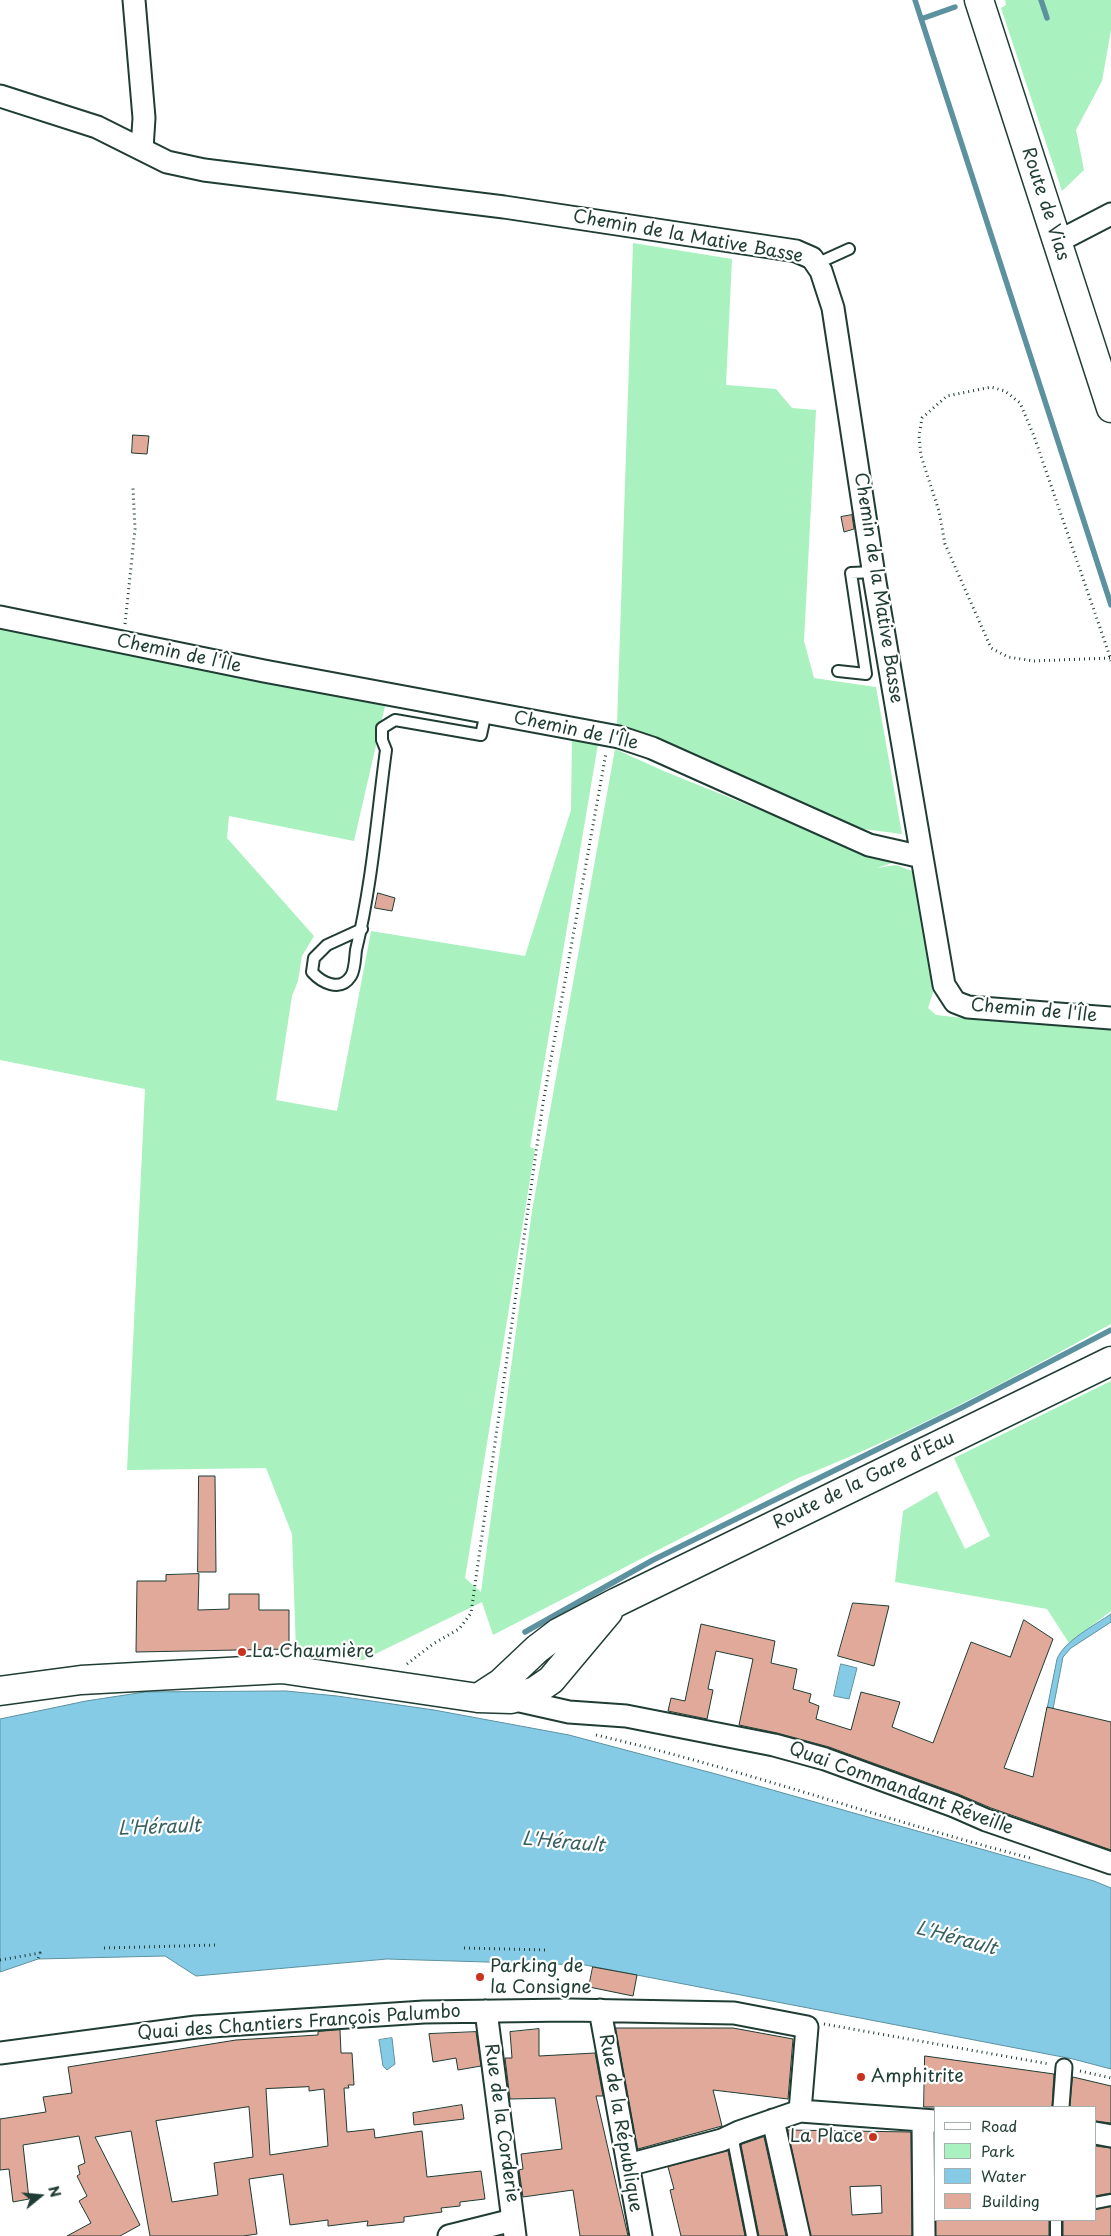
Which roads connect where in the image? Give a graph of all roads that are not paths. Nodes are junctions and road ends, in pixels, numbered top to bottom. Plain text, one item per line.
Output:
1 (134, 0) edge
2 (979, 0) edge
3 (0, 96) edge
4 (142, 149) junction
5 (1111, 214) edge
6 (1057, 242) junction
7 (849, 249) dead end
8 (816, 264) junction
9 (1111, 408) edge
10 (874, 572) junction
11 (0, 617) edge
12 (838, 671) dead end
13 (486, 712) junction
14 (922, 857) junction
15 (362, 929) junction
16 (1111, 1018) edge
17 (1111, 1361) edge
18 (617, 1602) junction
19 (537, 1649) junction
20 (0, 1691) edge
21 (478, 1698) junction
22 (521, 1699) junction
23 (1111, 1863) edge
24 (600, 2010) junction
25 (486, 2011) junction
26 (0, 2053) edge
27 (1064, 2067) road end
28 (1061, 2106) edge
29 (800, 2111) junction
30 (774, 2120) junction
31 (929, 2121) edge
32 (1096, 2133) edge
33 (732, 2135) junction
34 (1111, 2136) edge
35 (628, 2165) junction
36 (1111, 2200) edge
37 (1096, 2203) edge
38 (1056, 2221) edge
39 (514, 2228) edge
40 (449, 2236) edge
41 (641, 2236) edge
42 (752, 2236) edge
43 (800, 2236) edge
44 (924, 2236) edge
45 (1056, 2236) edge

1 - 4 street
2 - 6 main road, Route de Vias
3 - 4 street, Chemin de la Mative Basse
4 - 8 street, Chemin de la Mative Basse
5 - 6 street
6 - 9 main road, Route de Vias
7 - 8 lane
8 - 10 street, Chemin de la Mative Basse
10 - 12 lane
10 - 14 street, Chemin de la Mative Basse
11 - 13 street, Chemin de l'Île
13 - 14 street, Chemin de l'Île
13 - 15 lane
14 - 16 street, Chemin de l'Île
15 - 15 lane
17 - 18 main road, Route de la Gare d'Eau
18 - 19 main road, Route de la Gare d'Eau
18 - 22 main road, Route de la Gare d'Eau
19 - 21 main road, Route de la Gare d'Eau
19 - 22 street
20 - 21 main road
21 - 22 main road
22 - 23 street, Quai Commandant Réveille
24 - 25 street, Quai des Chantiers François Palumbo
24 - 29 street, Quai des Chantiers François Palumbo
24 - 35 street, Rue de la République
25 - 26 street, Quai des Chantiers François Palumbo
25 - 39 street, Rue de la Corderie
27 - 28 street
29 - 30 street
29 - 31 street
30 - 33 street
30 - 43 street
31 - 44 street
32 - 34 street
33 - 35 street
33 - 42 lane
35 - 41 street, Rue de la République
36 - 37 lane
38 - 45 lane
39 - 40 street

